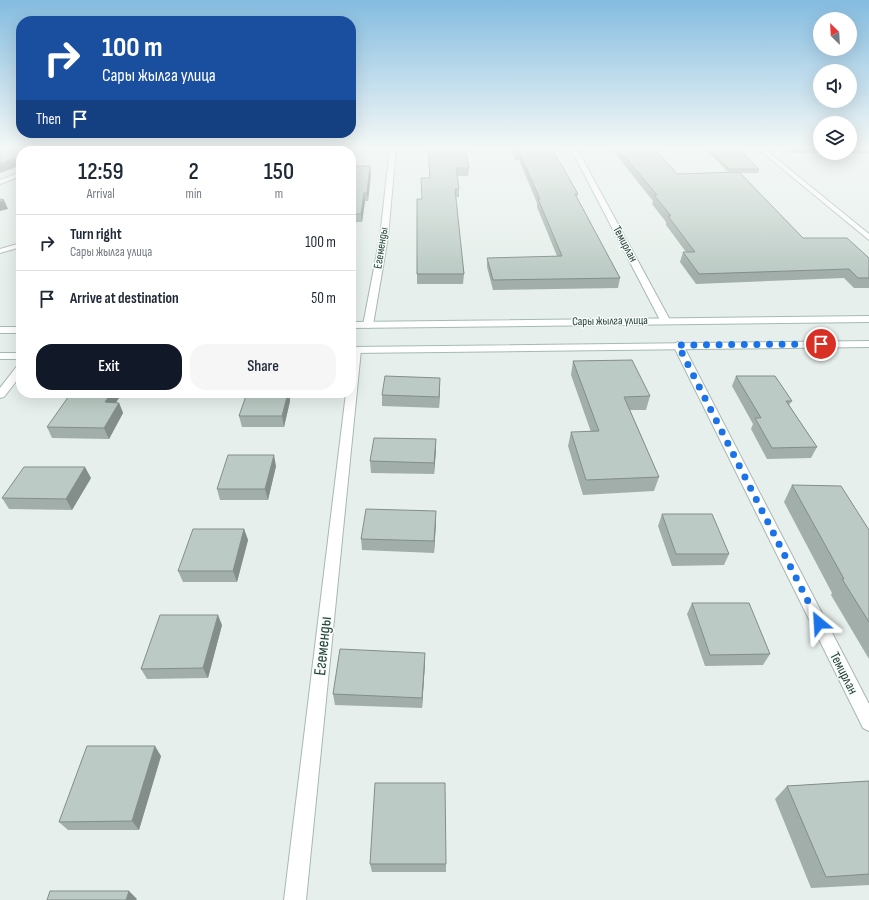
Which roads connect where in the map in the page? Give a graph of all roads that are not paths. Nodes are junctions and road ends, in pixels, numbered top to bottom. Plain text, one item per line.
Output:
1 (389, 189) edge
2 (595, 189) edge
3 (809, 189) edge
4 (869, 238) edge
5 (16, 246) edge
6 (0, 251) edge
7 (869, 319) edge
8 (665, 320) junction
9 (356, 325) edge
10 (368, 325) junction
11 (0, 330) edge
12 (16, 330) edge
13 (869, 344) edge
14 (678, 345) junction
15 (356, 350) edge
16 (0, 356) edge
17 (16, 356) edge
18 (16, 374) edge
19 (0, 395) edge
20 (350, 398) edge
21 (869, 722) edge
22 (295, 900) edge

1 - 10 street, Егеменды
2 - 8 street, Темирлан
3 - 4 street
5 - 6 street
7 - 8 street, Сары жылга улица
8 - 10 street, Сары жылга улица
9 - 10 street, Сары жылга улица
11 - 12 street
13 - 14 street, Сары жылга улица
14 - 15 street, Сары жылга улица
14 - 21 street, Темирлан
16 - 17 street
18 - 19 street
20 - 22 street, Егеменды

